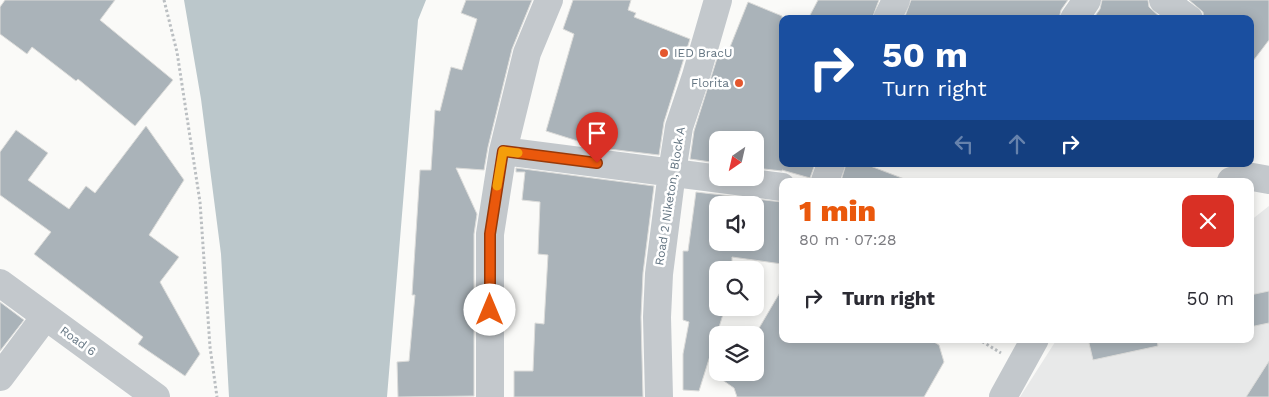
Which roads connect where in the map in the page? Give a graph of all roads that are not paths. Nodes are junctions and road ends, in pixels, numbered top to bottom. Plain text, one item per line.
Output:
1 (549, 0) edge
2 (718, 0) edge
3 (896, 0) edge
4 (1088, 0) edge
5 (1163, 0) edge
6 (890, 15) edge
7 (1077, 15) edge
8 (1184, 15) edge
9 (503, 151) junction
10 (672, 172) junction
11 (1241, 178) edge
12 (1269, 180) edge
13 (779, 187) edge
14 (0, 283) edge
15 (45, 317) junction
16 (1033, 343) edge
17 (0, 377) edge
18 (156, 397) edge
19 (490, 397) edge
20 (659, 397) edge
21 (1003, 397) edge

1 - 9 street
2 - 10 street, Road 2 Niketon, Block A
3 - 6 street
4 - 7 street
5 - 8 street
9 - 10 street
9 - 19 street
10 - 13 street
10 - 20 street, Road 2 Niketon, Block A
11 - 12 street
14 - 15 street, Road 6
15 - 17 street
15 - 18 street, Road 6
16 - 21 street

